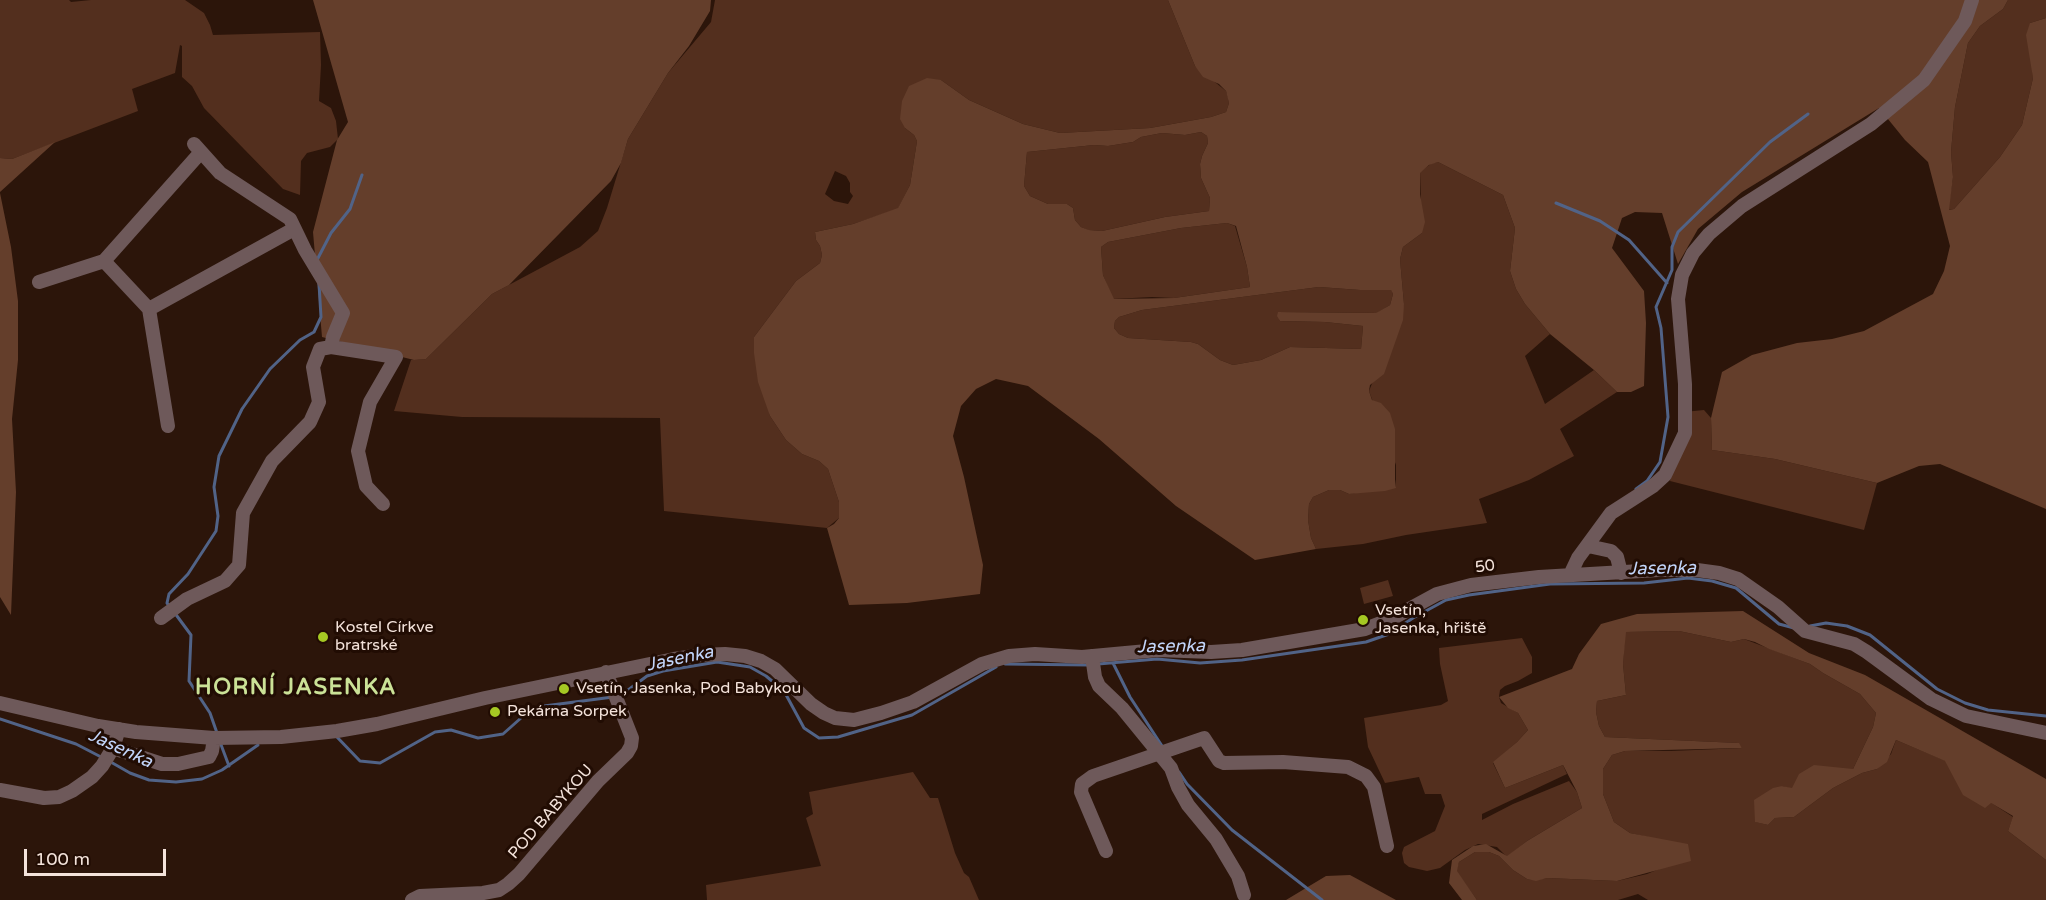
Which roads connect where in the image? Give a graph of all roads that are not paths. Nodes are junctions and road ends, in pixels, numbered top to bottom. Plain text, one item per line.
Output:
1 (1971, 0) edge
2 (294, 229) junction
3 (104, 261) junction
4 (39, 282) dead end
5 (149, 309) junction
6 (331, 347) junction
7 (168, 426) dead end
8 (383, 504) dead end
9 (1588, 546) junction
10 (1622, 573) junction
11 (1570, 575) junction
12 (161, 618) dead end
13 (1093, 663) junction
14 (606, 672) junction
15 (0, 703) edge
16 (119, 729) junction
17 (2046, 733) edge
18 (218, 738) junction
19 (113, 748) junction
20 (1166, 751) junction
21 (0, 790) edge
22 (1387, 846) dead end
23 (1106, 851) dead end
24 (1244, 895) dead end
25 (412, 900) edge

1 - 9 street
2 - 3 street
2 - 5 street
2 - 6 street
3 - 4 street
3 - 5 street
5 - 7 street
6 - 8 street
6 - 12 street
9 - 10 street
9 - 11 street
10 - 11 street, 50
10 - 17 street, 50
11 - 13 street, 50
13 - 14 street, 50
13 - 20 street
14 - 18 street, 50
14 - 25 street, POD BABYKOU
15 - 16 street, 50
16 - 18 street, 50
16 - 19 street
18 - 19 street
19 - 21 street
20 - 22 street
20 - 23 street
20 - 24 street

